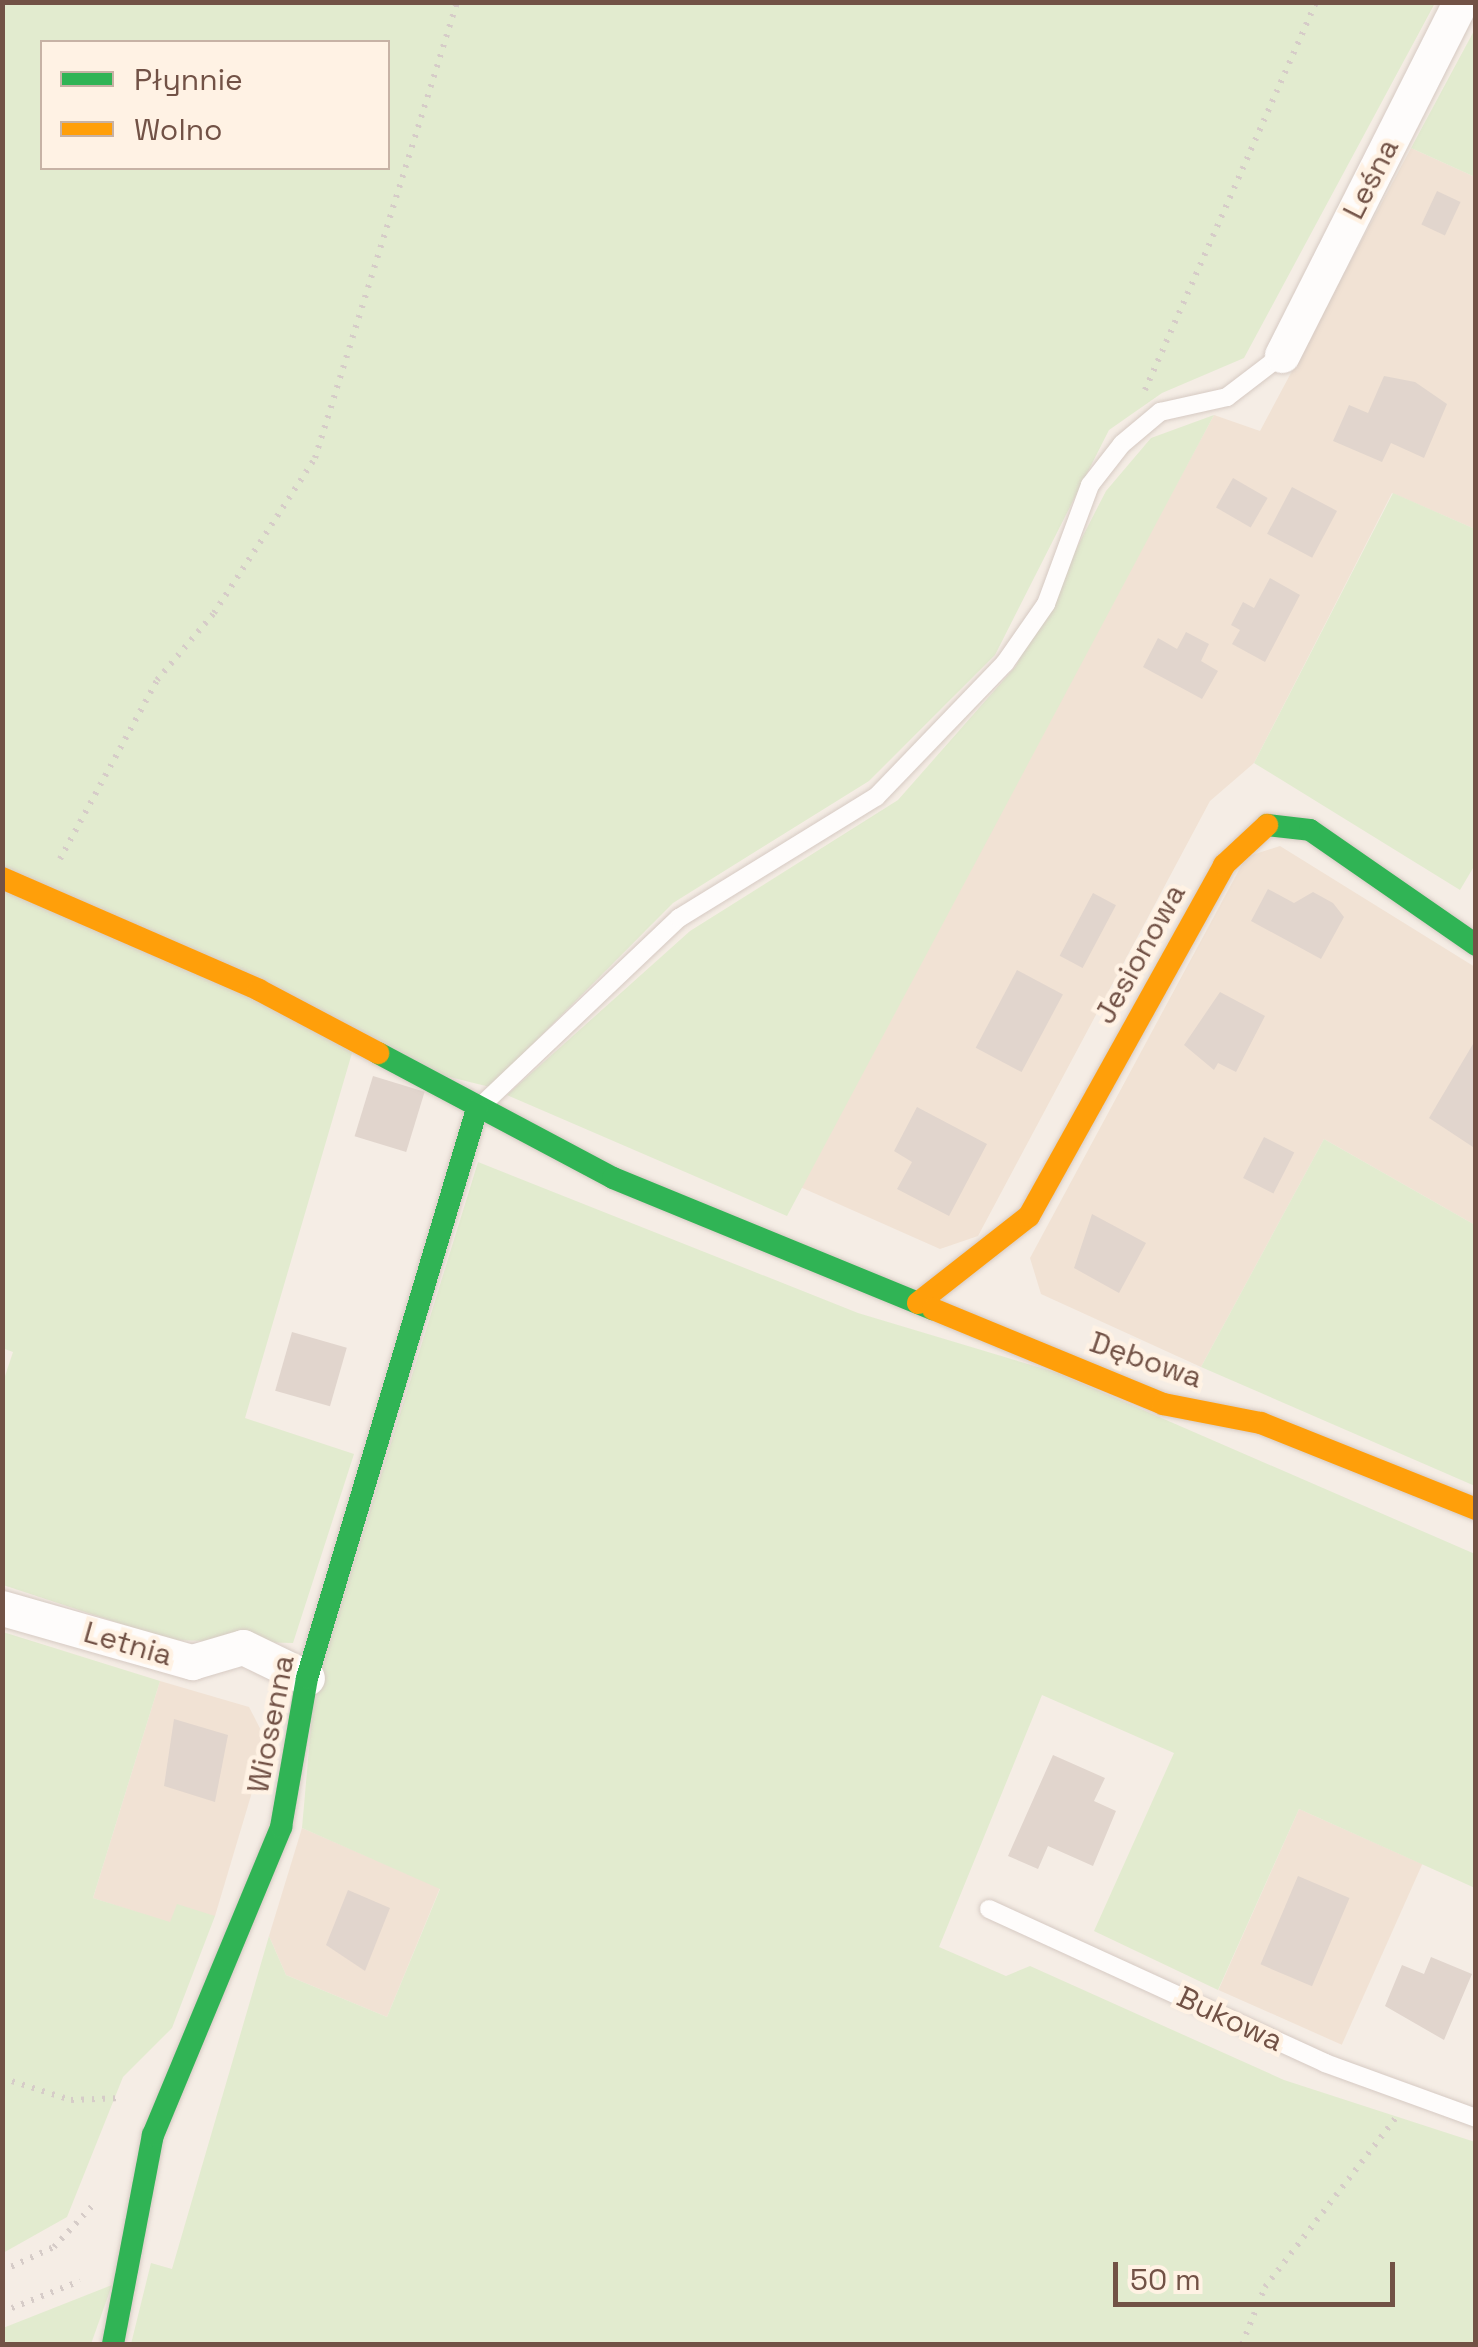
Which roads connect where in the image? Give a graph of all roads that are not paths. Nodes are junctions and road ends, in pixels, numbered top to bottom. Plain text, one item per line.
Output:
1 (1460, 2) edge
2 (1282, 355) joint
3 (2, 878) edge
4 (1476, 911) edge
5 (1470, 941) edge
6 (477, 1109) junction
7 (918, 1304) junction
8 (1476, 1509) edge
9 (2, 1608) edge
10 (308, 1678) junction
11 (989, 1908) dead end
12 (1476, 2118) edge
13 (113, 2344) edge

1 - 2 street, Leśna
2 - 6 lane
3 - 6 street, Dębowa
4 - 5 lane
5 - 7 street, Jesionowa
6 - 7 street, Dębowa
6 - 10 street, Wiosenna
7 - 8 street, Dębowa
9 - 10 street, Letnia
10 - 13 street, Wiosenna
11 - 12 lane, Bukowa

